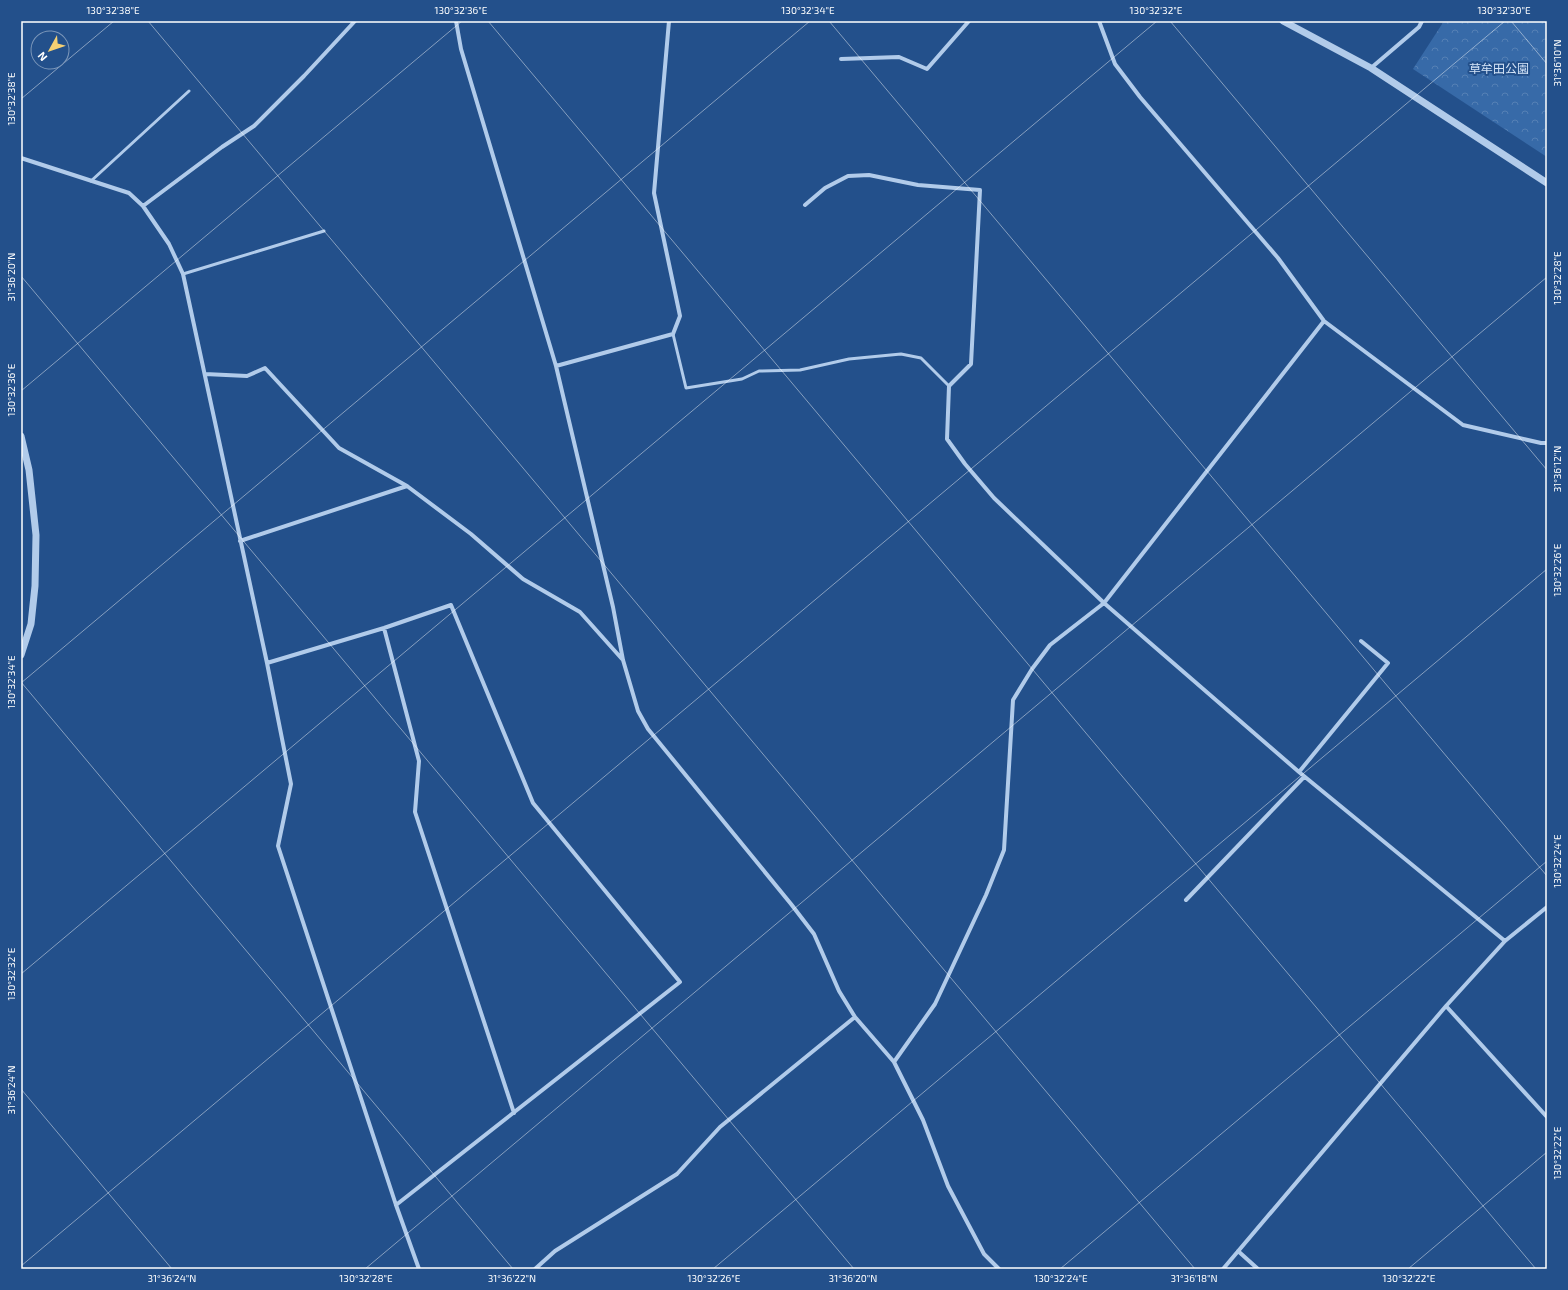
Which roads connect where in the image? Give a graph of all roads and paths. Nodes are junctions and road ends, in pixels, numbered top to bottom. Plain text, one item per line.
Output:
1 (355, 21) edge
2 (456, 21) edge
3 (669, 21) edge
4 (969, 21) edge
5 (1099, 21) edge
6 (1283, 21) edge
7 (1422, 21) edge
8 (841, 59) dead end
9 (1371, 68) junction
10 (189, 91) dead end
11 (21, 158) edge
12 (91, 181) junction
13 (1547, 183) edge
14 (143, 206) junction
15 (805, 206) dead end
16 (324, 231) dead end
17 (183, 274) junction
18 (1324, 321) junction
19 (673, 334) junction
20 (556, 366) junction
21 (205, 374) junction
22 (949, 386) junction
23 (21, 436) edge
24 (1547, 443) edge
25 (407, 486) junction
26 (240, 541) junction
27 (1104, 603) junction
28 (384, 628) junction
29 (1361, 641) dead end
30 (21, 654) edge
31 (623, 660) junction
32 (267, 663) junction
33 (1298, 772) junction
34 (1304, 777) junction
35 (1186, 900) dead end
36 (1547, 907) edge
37 (1505, 941) junction
38 (1446, 1006) junction
39 (855, 1017) junction
40 (894, 1062) junction
41 (514, 1113) junction
42 (1547, 1118) edge
43 (396, 1205) junction
44 (1238, 1251) junction
45 (419, 1269) edge
46 (534, 1269) edge
47 (999, 1269) edge
48 (1223, 1269) edge
49 (1258, 1269) edge

1 - 14 street
2 - 20 street
3 - 19 street
4 - 8 street
5 - 18 street
6 - 9 street
7 - 9 street
9 - 13 street
10 - 12 lane
11 - 12 street
12 - 14 street
14 - 17 street
15 - 22 street
16 - 17 lane
17 - 21 street
18 - 24 street
18 - 27 street
19 - 20 street
19 - 22 lane
20 - 31 street
21 - 25 street
21 - 26 street
22 - 27 street
23 - 30 street
25 - 26 street
25 - 31 street
26 - 32 street
27 - 33 street
27 - 40 street
28 - 32 street
28 - 41 street
28 - 41 street
29 - 33 street
31 - 39 street
32 - 43 street
33 - 34 street
34 - 35 street
34 - 37 street
36 - 37 street
37 - 38 street
38 - 42 street
38 - 44 street
39 - 40 street
39 - 46 street
40 - 47 street
41 - 43 street
43 - 45 street
44 - 48 street
44 - 49 street

